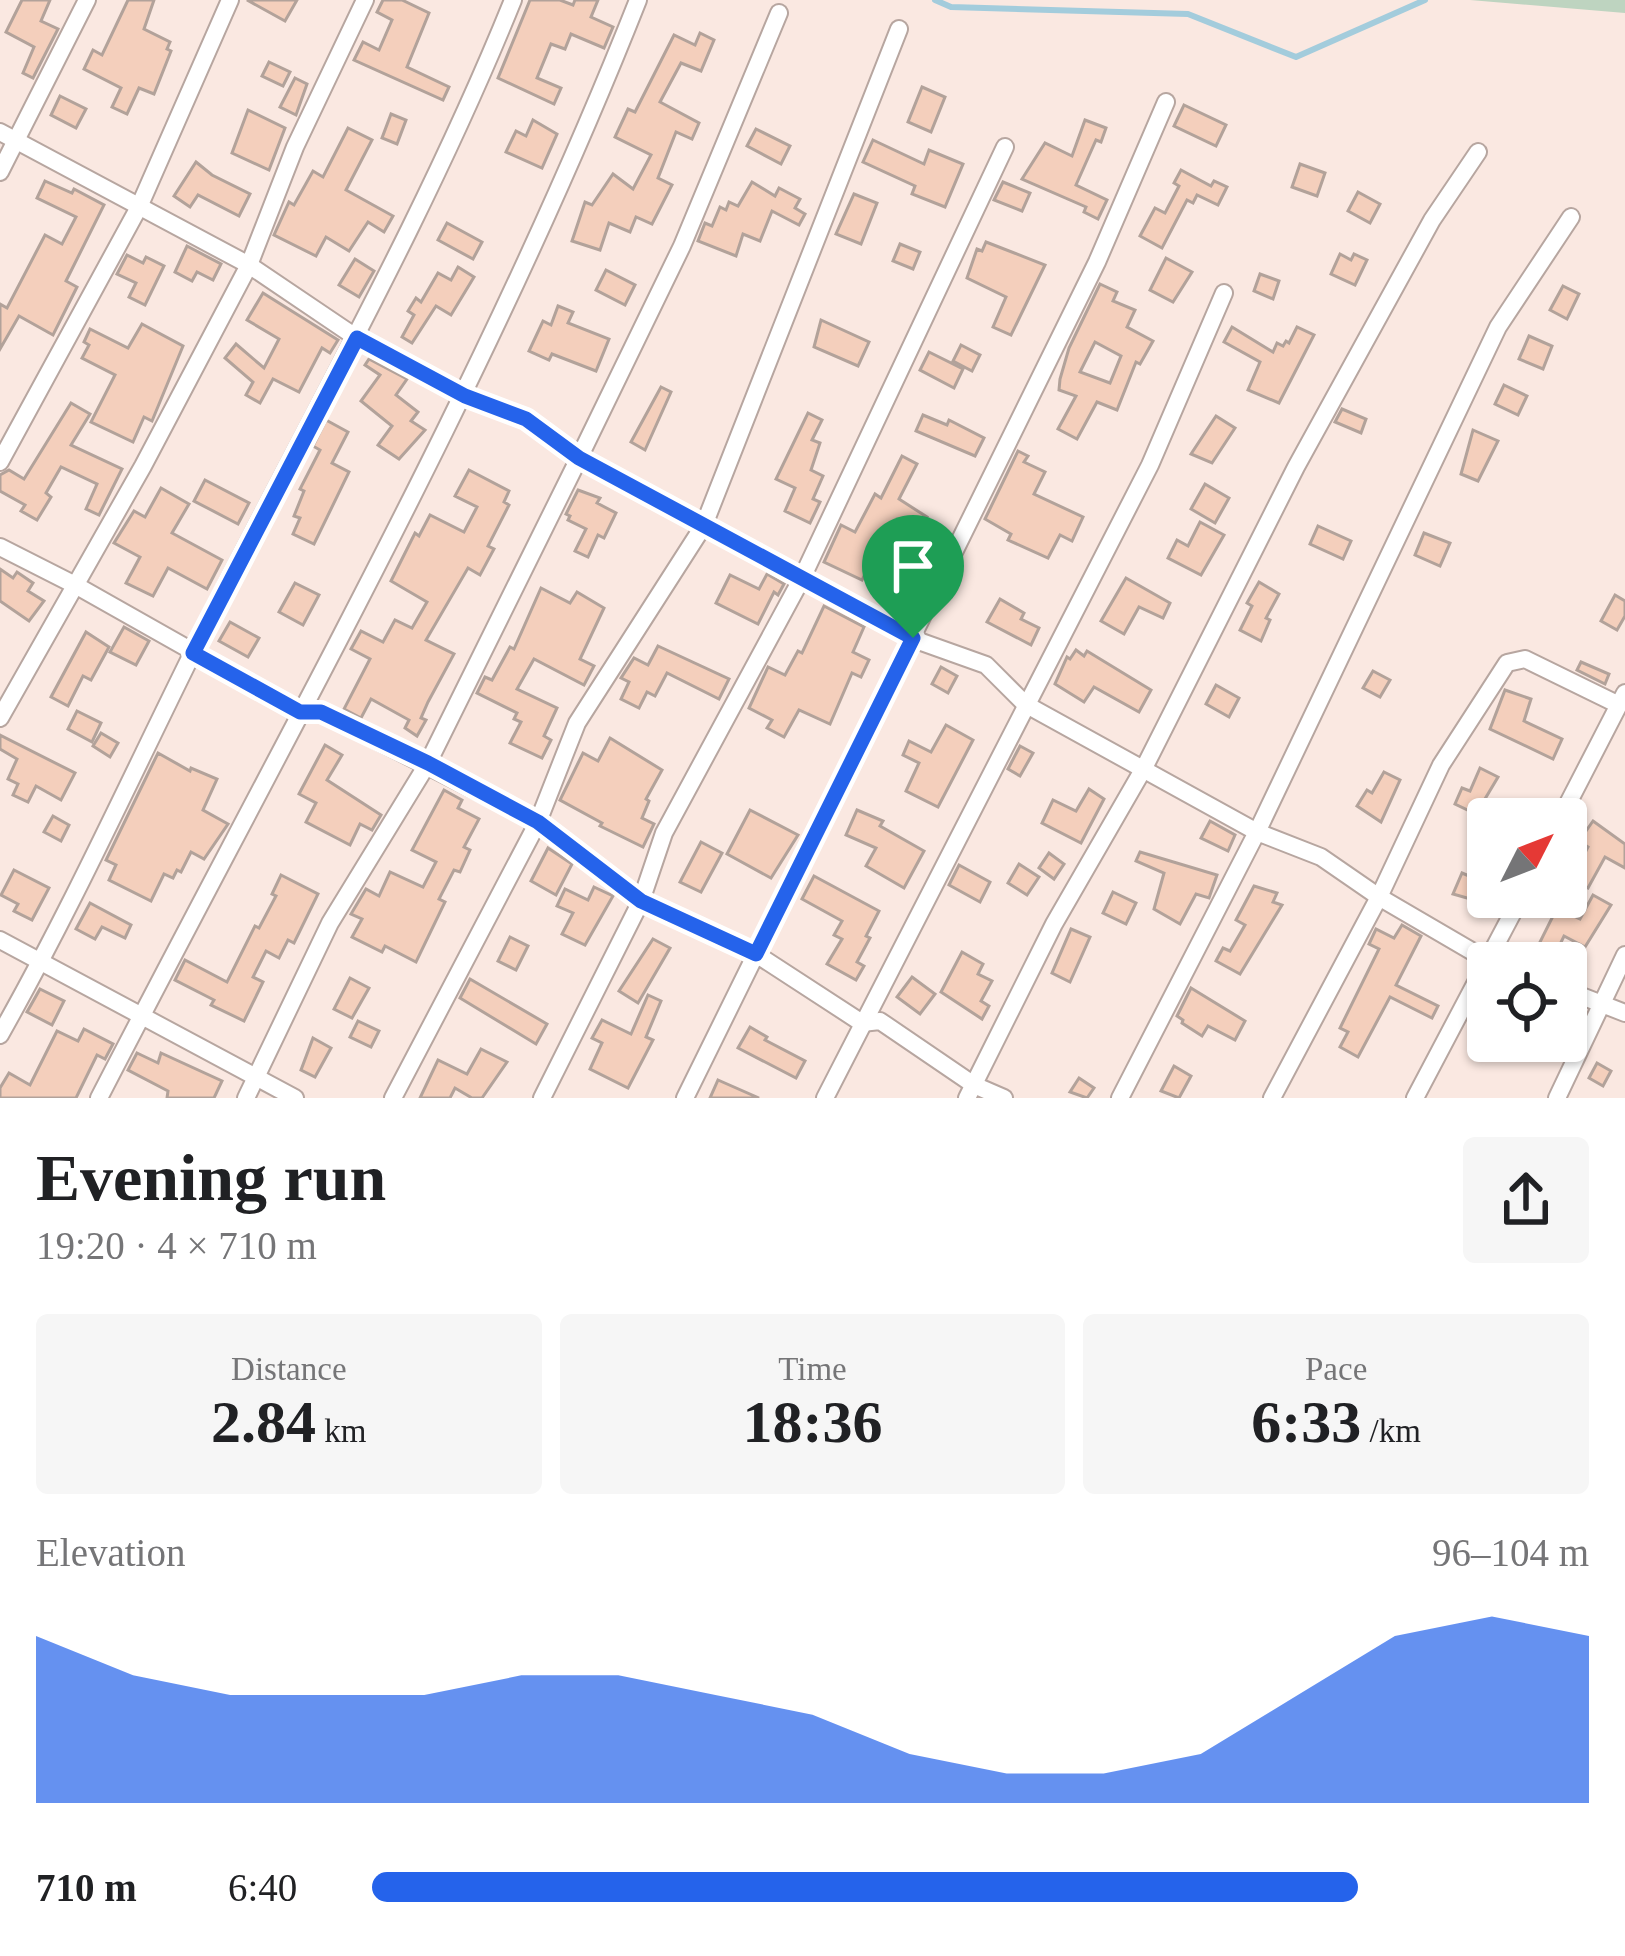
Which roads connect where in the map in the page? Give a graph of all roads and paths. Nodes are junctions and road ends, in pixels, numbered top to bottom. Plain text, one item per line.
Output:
1 (87, 0) edge
2 (230, 0) edge
3 (364, 0) edge
4 (513, 0) edge
5 (638, 0) edge
6 (779, 13) dead end
7 (899, 29) dead end
8 (1166, 102) dead end
9 (9, 136) edge
10 (1004, 147) dead end
11 (1478, 152) dead end
12 (0, 172) edge
13 (140, 207) junction
14 (1571, 217) dead end
15 (249, 265) junction
16 (1224, 293) dead end
17 (357, 338) junction
18 (465, 396) junction
19 (579, 458) junction
20 (0, 462) edge
21 (704, 525) junction
22 (0, 547) edge
23 (802, 578) junction
24 (77, 586) junction
25 (913, 638) junction
26 (193, 653) junction
27 (1621, 698) edge
28 (1025, 704) junction
29 (300, 712) junction
30 (0, 718) edge
31 (428, 763) junction
32 (1144, 768) junction
33 (1571, 798) edge
34 (538, 822) junction
35 (1257, 832) junction
36 (1379, 898) junction
37 (641, 901) junction
38 (0, 940) edge
39 (1467, 949) edge
40 (756, 954) junction
41 (1625, 955) edge
42 (40, 964) junction
43 (1587, 998) edge
44 (1600, 1003) junction
45 (1467, 1004) edge
46 (143, 1013) junction
47 (1625, 1013) edge
48 (862, 1023) junction
49 (0, 1035) edge
50 (258, 1075) junction
51 (971, 1092) edge
52 (99, 1098) edge
53 (246, 1098) edge
54 (295, 1098) edge
55 (393, 1098) edge
56 (542, 1098) edge
57 (685, 1098) edge
58 (825, 1098) edge
59 (1004, 1098) edge
60 (1120, 1098) edge
61 (1272, 1098) edge
62 (1415, 1098) edge
63 (1557, 1098) edge

1 - 9 street
2 - 13 street
3 - 15 street
4 - 17 street
5 - 18 street
6 - 19 street
7 - 21 street
8 - 25 street
9 - 12 street
9 - 13 street
10 - 23 street
11 - 32 street
13 - 15 street
13 - 20 street
14 - 35 street
15 - 17 street
15 - 24 street
16 - 28 street
17 - 18 street
17 - 26 street
18 - 19 street
18 - 29 street
19 - 21 street
19 - 31 street
21 - 23 street
21 - 34 street
22 - 24 street
23 - 25 street
23 - 37 street
24 - 26 street
24 - 30 street
25 - 28 street
25 - 40 street
26 - 29 street
26 - 42 street
27 - 33 street
27 - 36 street
28 - 32 street
28 - 48 street
29 - 31 street
29 - 46 street
31 - 34 street
31 - 50 street
32 - 35 street
32 - 51 street
34 - 37 street
34 - 55 street
35 - 36 street
35 - 60 street
36 - 39 street
36 - 61 street
37 - 40 street
37 - 56 street
38 - 42 street
40 - 48 street
40 - 57 street
41 - 44 street
42 - 46 street
42 - 49 street
43 - 44 street
44 - 47 street
44 - 63 street
45 - 62 street
46 - 50 street
46 - 52 street
48 - 51 street
48 - 58 street
50 - 53 street
50 - 54 street
51 - 59 street

